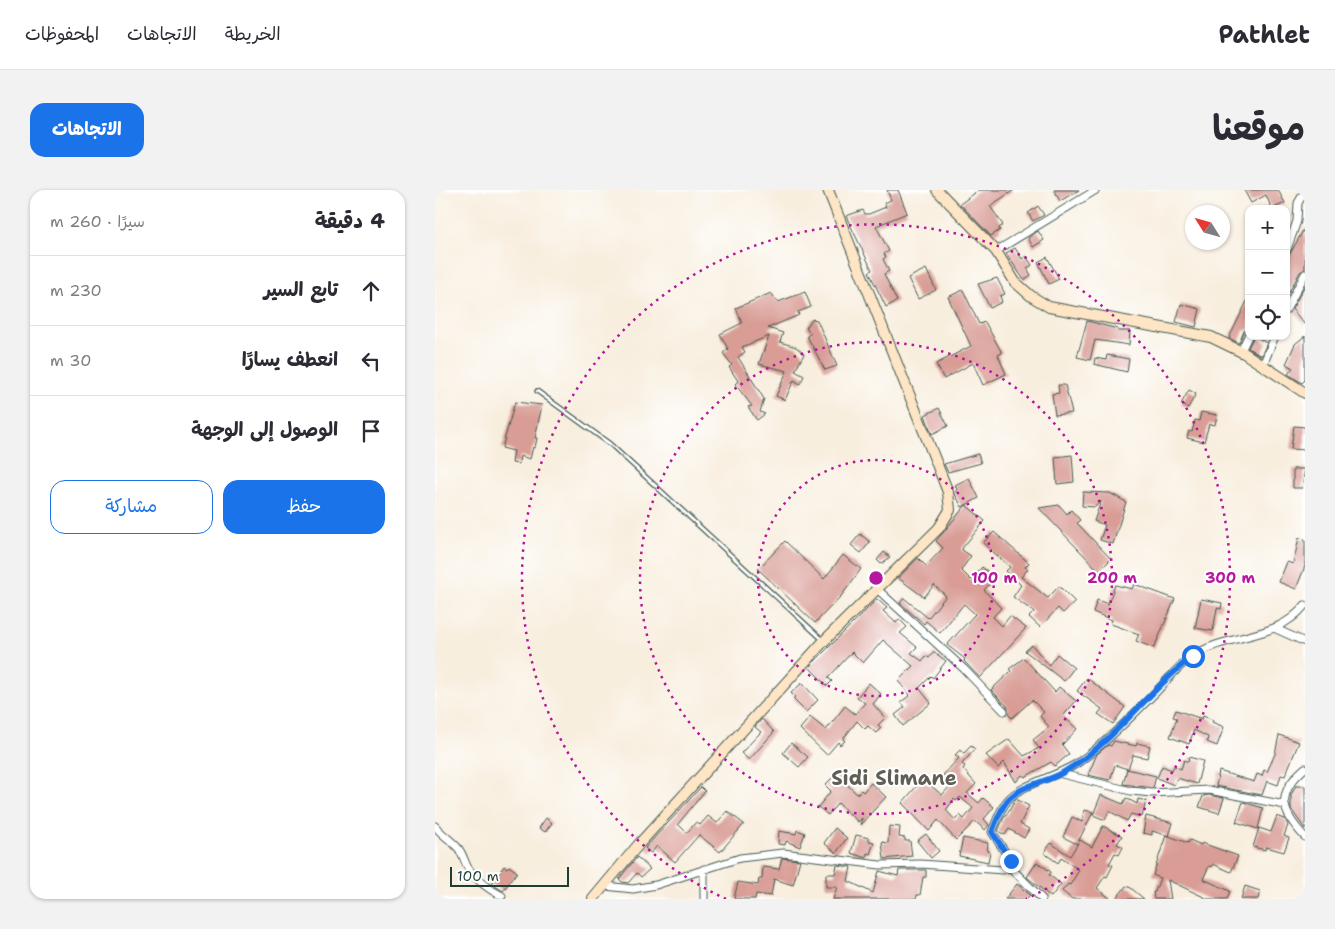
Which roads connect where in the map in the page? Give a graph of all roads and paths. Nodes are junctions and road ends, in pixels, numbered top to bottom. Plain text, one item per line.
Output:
1 (841, 190) edge
2 (937, 190) edge
3 (1096, 190) edge
4 (1305, 191) edge
5 (829, 192) edge
6 (1287, 250) edge
7 (996, 251) junction
8 (1305, 274) edge
9 (1290, 302) edge
10 (1246, 340) edge
11 (1273, 340) edge
12 (1241, 351) junction
13 (1263, 365) junction
14 (1304, 390) edge
15 (537, 391) dead end
16 (876, 588) junction
17 (1305, 605) edge
18 (1276, 629) junction
19 (824, 641) junction
20 (1305, 642) edge
21 (1004, 711) dead end
22 (1305, 768) edge
23 (1062, 774) junction
24 (1285, 805) junction
25 (435, 826) edge
26 (1305, 837) edge
27 (1010, 868) junction
28 (704, 870) junction
29 (605, 886) junction
30 (501, 896) dead end
31 (593, 899) edge
32 (704, 899) edge
33 (1042, 899) edge

1 - 5 main road
2 - 7 main road
3 - 7 street
4 - 6 street
5 - 16 main road
7 - 12 main road
8 - 9 street
10 - 12 street
11 - 13 street
12 - 13 main road
13 - 14 main road
15 - 19 lane
16 - 19 main road
16 - 21 street
17 - 18 street
18 - 20 street
18 - 23 street
19 - 29 main road
22 - 24 street
23 - 24 street
23 - 27 street
24 - 26 street
25 - 30 street
27 - 28 street
27 - 33 street
28 - 29 street
28 - 32 street
29 - 31 main road

